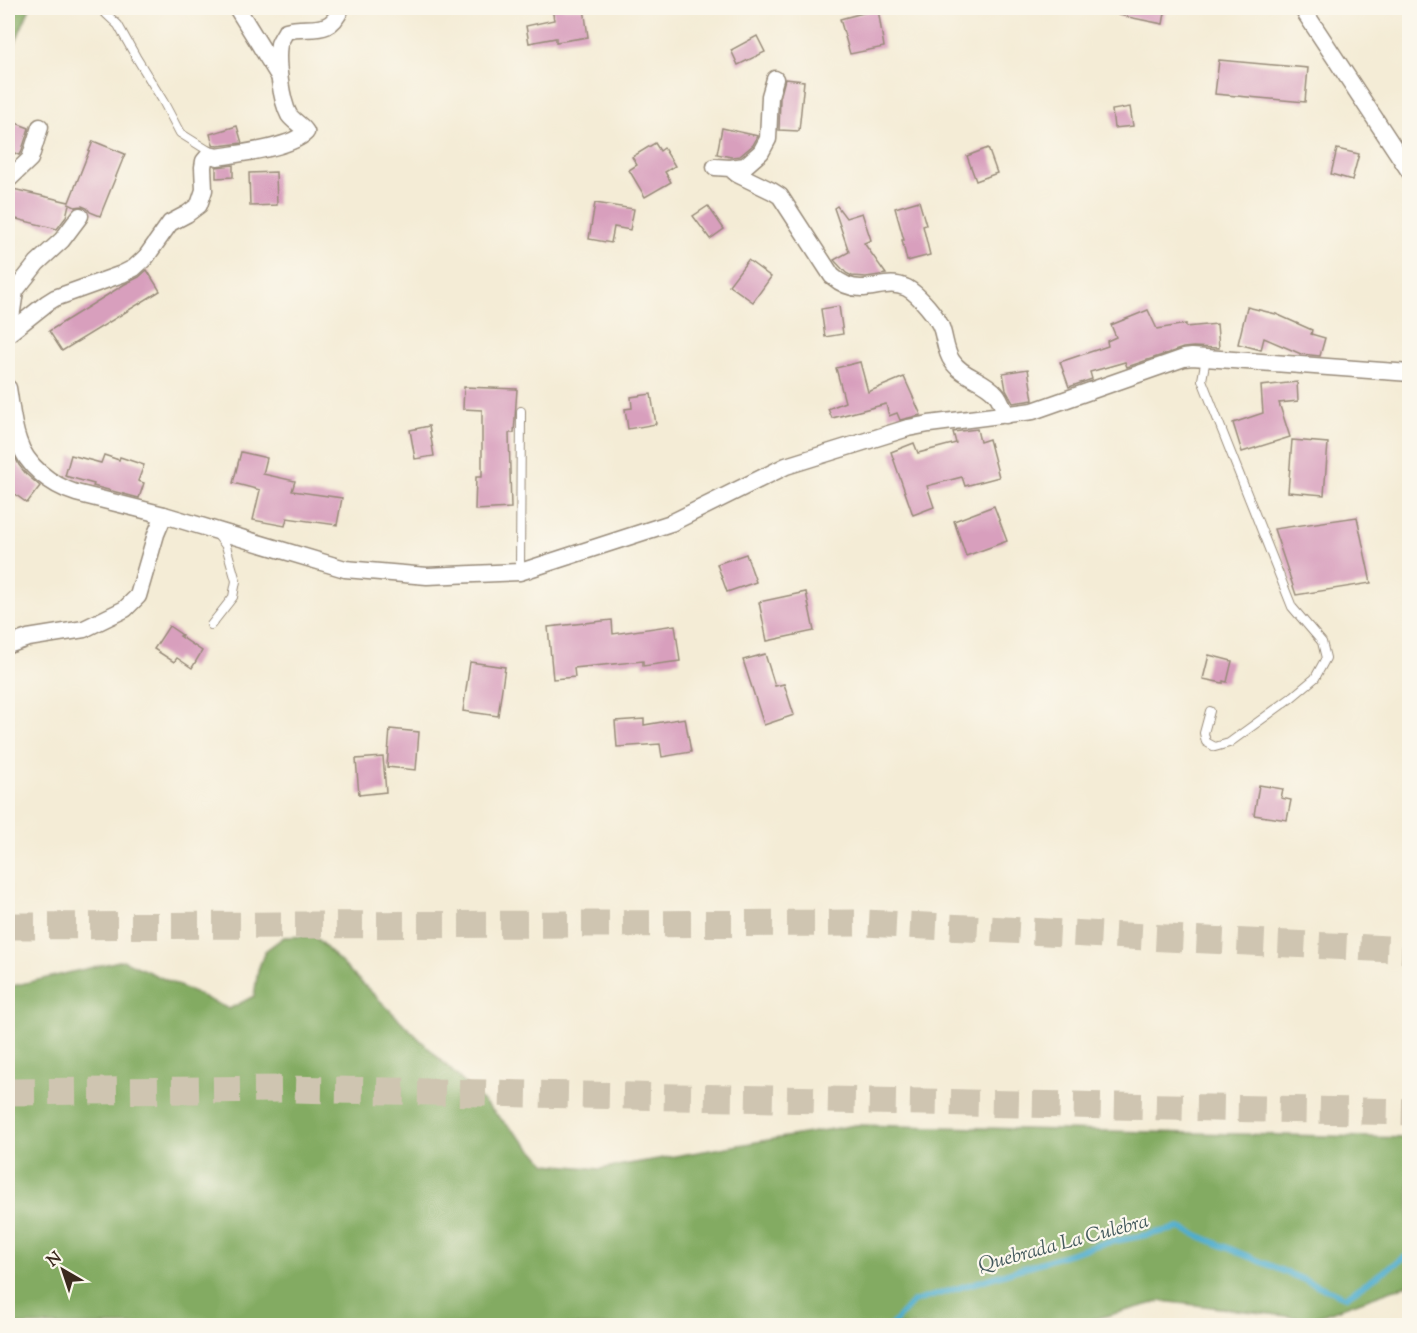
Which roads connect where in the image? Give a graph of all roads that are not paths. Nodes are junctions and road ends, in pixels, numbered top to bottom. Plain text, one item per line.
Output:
1 (100, 8) edge
2 (237, 8) edge
3 (341, 8) edge
4 (1302, 8) edge
5 (280, 76) junction
6 (775, 79) dead end
7 (40, 127) dead end
8 (218, 157) junction
9 (1410, 172) edge
10 (8, 180) edge
11 (80, 216) dead end
12 (8, 330) edge
13 (1206, 358) junction
14 (1410, 373) edge
15 (8, 388) edge
16 (521, 411) dead end
17 (1006, 415) junction
18 (164, 514) junction
19 (213, 529) junction
20 (520, 572) junction
21 (211, 625) dead end
22 (8, 645) edge
23 (1210, 711) dead end

1 - 8 lane
2 - 5 street
3 - 5 street
4 - 9 street
5 - 8 street
6 - 17 street
7 - 10 street
8 - 12 street
11 - 12 street
13 - 14 street
13 - 17 street
13 - 23 lane
15 - 18 street
16 - 20 lane
17 - 20 street
18 - 19 street
18 - 22 street
19 - 20 street
19 - 21 lane

